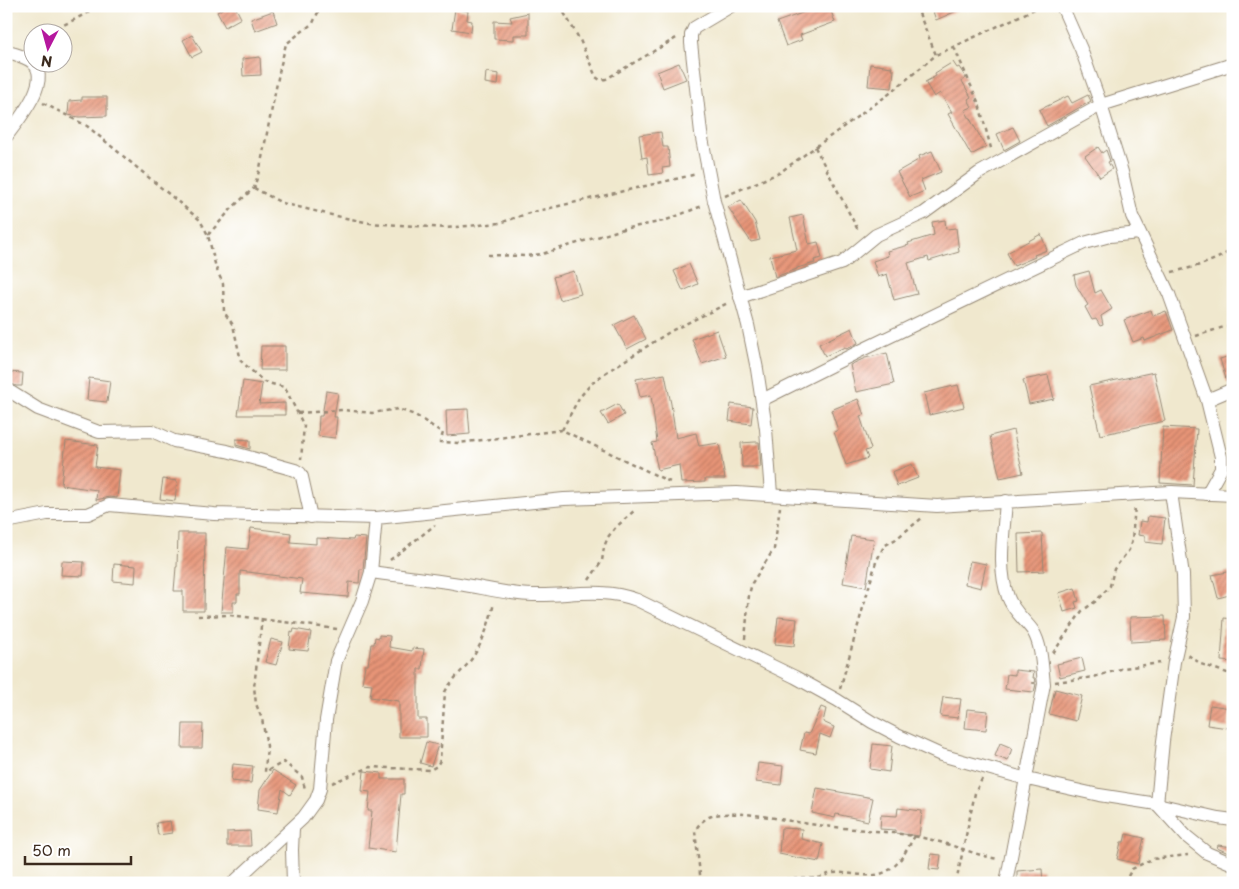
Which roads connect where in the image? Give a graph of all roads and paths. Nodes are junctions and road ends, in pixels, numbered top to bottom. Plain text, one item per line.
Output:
1 (101, 6) edge
2 (321, 6) edge
3 (560, 6) edge
4 (731, 6) edge
5 (916, 6) edge
6 (1041, 6) edge
7 (1062, 6) edge
8 (70, 22) edge
9 (694, 28) junction
10 (954, 47) junction
11 (6, 52) edge
12 (936, 55) junction
13 (1233, 64) edge
14 (33, 98) junction
15 (1101, 106) junction
16 (6, 137) edge
17 (815, 147) junction
18 (995, 163) junction
19 (708, 172) junction
20 (254, 188) junction
21 (714, 201) junction
22 (1139, 233) junction
23 (208, 235) junction
24 (865, 244) junction
25 (1233, 249) edge
26 (488, 255) dead end
27 (1161, 275) junction
28 (740, 297) junction
29 (1233, 324) edge
30 (1185, 339) junction
31 (6, 389) edge
32 (1233, 389) edge
33 (762, 400) junction
34 (1207, 400) junction
35 (298, 414) junction
36 (562, 430) junction
37 (300, 473) junction
38 (671, 482) dead end
39 (1171, 492) junction
40 (1135, 494) junction
41 (1208, 494) junction
42 (776, 495) junction
43 (1233, 495) edge
44 (644, 496) junction
45 (1006, 501) junction
46 (937, 506) junction
47 (443, 511) junction
48 (311, 517) junction
49 (376, 518) junction
50 (6, 522) edge
51 (372, 569) junction
52 (498, 590) junction
53 (581, 593) junction
54 (198, 616) dead end
55 (262, 618) junction
56 (349, 630) junction
57 (1177, 646) junction
58 (744, 653) junction
59 (1174, 662) junction
60 (1042, 668) junction
61 (1233, 674) edge
62 (1044, 684) junction
63 (837, 700) junction
64 (987, 768) junction
65 (1027, 779) junction
66 (320, 789) junction
67 (1157, 804) junction
68 (310, 809) junction
69 (1233, 820) edge
70 (293, 828) junction
71 (915, 836) junction
72 (963, 850) junction
73 (1207, 853) junction
74 (1011, 862) junction
75 (1233, 864) edge
76 (786, 879) dead end
77 (232, 883) edge
78 (294, 883) edge
79 (701, 883) edge
80 (956, 883) edge
81 (1006, 883) edge
82 (1064, 883) edge
83 (1078, 883) edge
84 (1124, 883) edge

1 - 8 path
2 - 20 path
3 - 9 path
4 - 9 street
5 - 12 path
6 - 10 path
7 - 15 street
9 - 19 street
10 - 12 path
10 - 18 path
11 - 14 street
12 - 17 path
13 - 15 street
14 - 16 street
14 - 23 path
15 - 18 street
15 - 22 street
17 - 21 path
17 - 24 path
18 - 24 street
19 - 20 path
19 - 21 street
20 - 23 path
21 - 26 path
21 - 28 street
22 - 27 street
22 - 33 street
23 - 35 path
24 - 28 street
25 - 27 path
27 - 30 street
28 - 33 street
28 - 36 path
29 - 30 path
30 - 34 street
31 - 37 street
32 - 34 street
33 - 42 street
34 - 41 street
35 - 36 path
35 - 37 path
36 - 38 path
37 - 48 street
39 - 40 street
39 - 41 street
39 - 57 street
40 - 45 street
40 - 60 path
41 - 43 street
42 - 44 street
42 - 46 street
42 - 58 path
44 - 47 street
44 - 53 path
45 - 46 street
45 - 60 street
46 - 63 path
47 - 49 street
47 - 51 path
48 - 49 street
48 - 50 street
49 - 51 street
51 - 52 street
51 - 56 street
52 - 53 street
52 - 66 path
53 - 58 street
54 - 55 path
55 - 56 path
55 - 68 path
56 - 66 street
57 - 59 street
57 - 61 path
58 - 63 street
59 - 62 path
59 - 67 street
60 - 62 street
62 - 65 street
63 - 64 street
64 - 65 street
64 - 72 path
65 - 67 street
65 - 74 street
66 - 68 street
67 - 69 street
67 - 73 street
68 - 70 street
70 - 77 street
70 - 78 street
71 - 72 path
71 - 76 path
71 - 79 path
72 - 74 path
72 - 80 path
73 - 75 street
73 - 84 path
74 - 81 street
82 - 83 path

